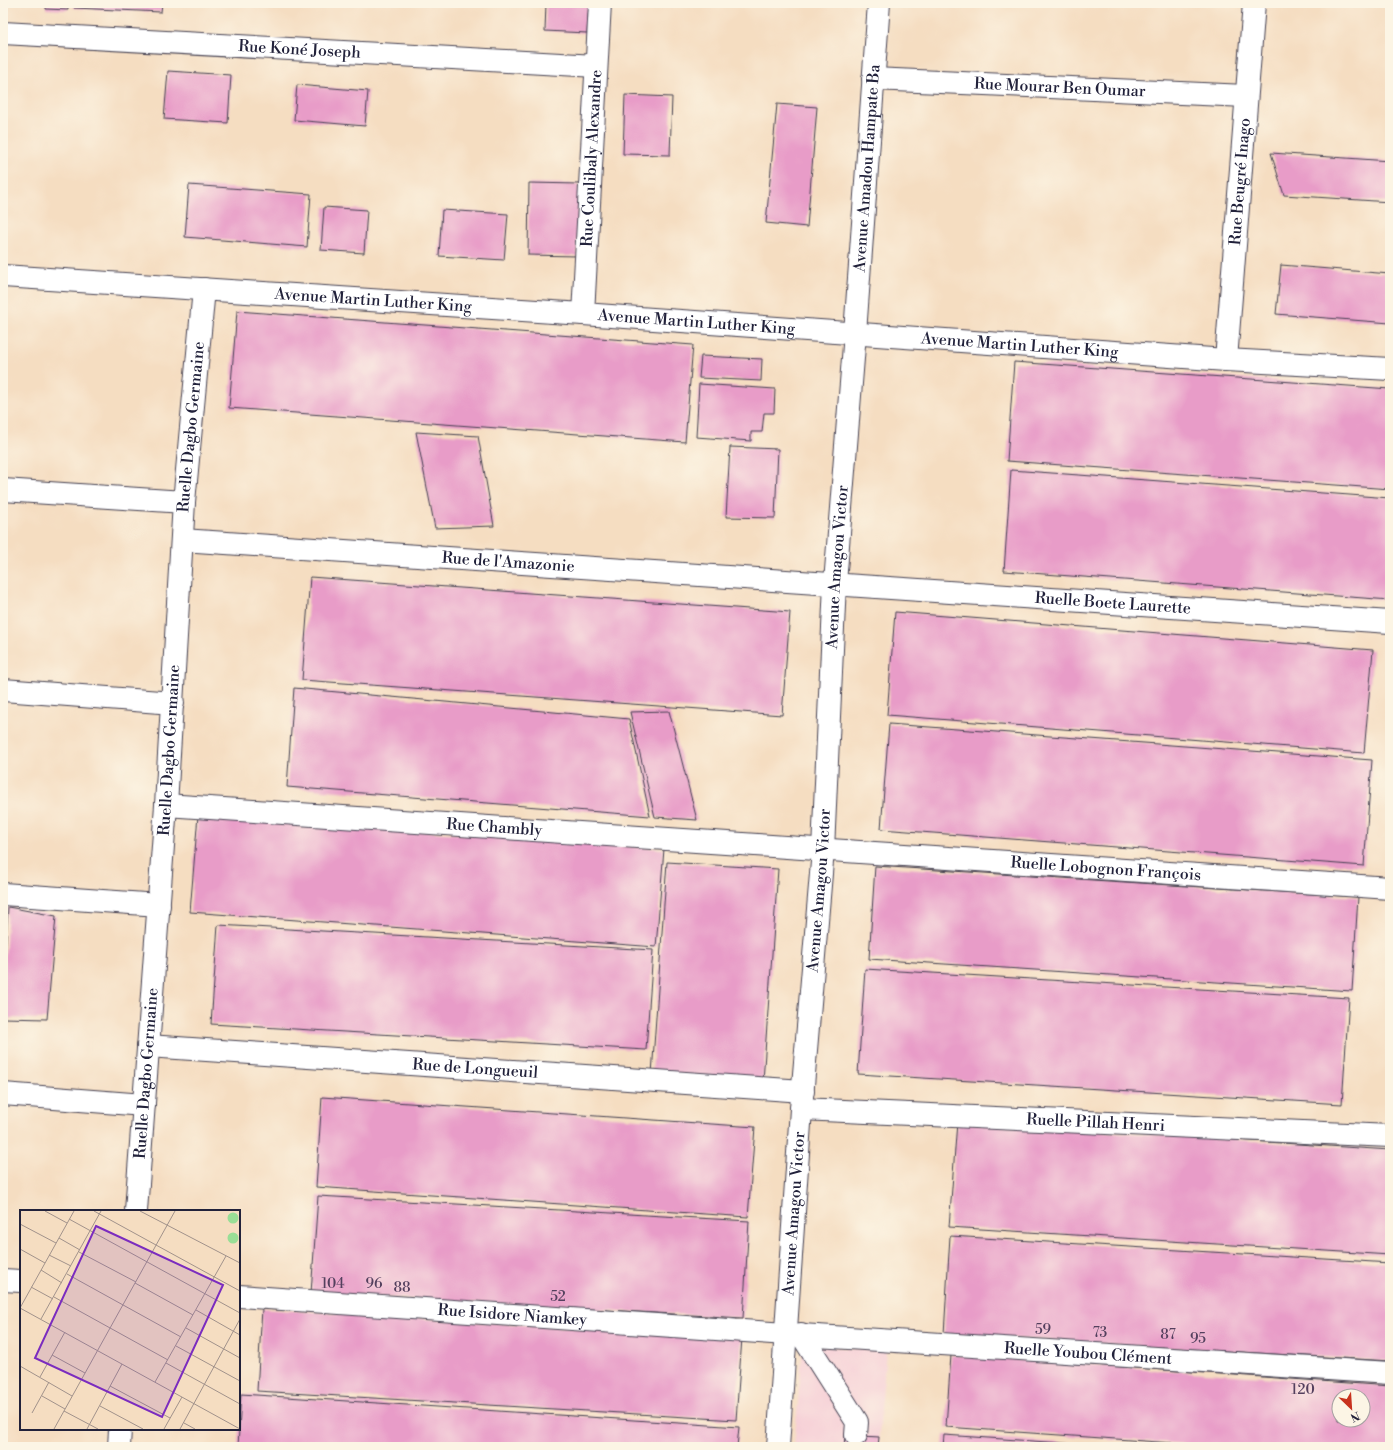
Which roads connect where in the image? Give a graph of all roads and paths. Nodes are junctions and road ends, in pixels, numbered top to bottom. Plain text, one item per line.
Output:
1 (600, 3) edge
2 (879, 3) edge
3 (1254, 3) edge
4 (3, 33) edge
5 (596, 66) junction
6 (873, 78) junction
7 (1246, 96) junction
8 (3, 276) edge
9 (204, 289) junction
10 (583, 314) junction
11 (855, 333) junction
12 (1226, 360) junction
13 (1390, 369) edge
14 (3, 490) edge
15 (184, 502) junction
16 (182, 540) junction
17 (835, 583) junction
18 (1390, 622) edge
19 (3, 690) edge
20 (173, 703) junction
21 (166, 805) junction
22 (823, 850) junction
23 (1390, 888) edge
24 (3, 894) edge
25 (159, 905) junction
26 (148, 1046) junction
27 (3, 1094) edge
28 (802, 1100) junction
29 (144, 1105) junction
30 (1390, 1136) edge
31 (136, 1210) edge
32 (3, 1280) edge
33 (20, 1282) edge
34 (240, 1296) edge
35 (794, 1334) junction
36 (1390, 1373) edge
37 (120, 1430) edge
38 (856, 1435) dead end
39 (119, 1447) edge
40 (778, 1447) edge

1 - 5 street, Rue Coulibaly Alexandre
2 - 6 street, Avenue Amadou Hampate Ba
3 - 7 street, Rue Beugré Inago
4 - 5 street, Rue Koné Joseph
5 - 10 street, Rue Coulibaly Alexandre
6 - 7 street, Rue Mourar Ben Oumar
6 - 11 street, Avenue Amadou Hampate Ba
7 - 12 street, Rue Beugré Inago
8 - 9 street, Avenue Martin Luther King
9 - 10 street, Avenue Martin Luther King
9 - 15 street, Ruelle Dagbo Germaine
10 - 11 street, Avenue Martin Luther King
11 - 12 street, Avenue Martin Luther King
11 - 17 street, Avenue Amagou Victor
12 - 13 street, Avenue Martin Luther King
14 - 15 street
15 - 16 street, Ruelle Dagbo Germaine
16 - 17 street, Rue de l'Amazonie
16 - 20 street, Ruelle Dagbo Germaine
17 - 18 street, Ruelle Boete Laurette
17 - 22 street, Avenue Amagou Victor
19 - 20 street
20 - 21 street, Ruelle Dagbo Germaine
21 - 22 street, Rue Chambly
21 - 25 street, Ruelle Dagbo Germaine
22 - 23 street, Ruelle Lobognon François
22 - 28 street, Avenue Amagou Victor
24 - 25 street
25 - 26 street, Ruelle Dagbo Germaine
26 - 28 street, Rue de Longueuil
26 - 29 street, Ruelle Dagbo Germaine
27 - 29 street
28 - 30 street, Ruelle Pillah Henri
28 - 35 street, Avenue Amagou Victor
29 - 31 street, Ruelle Dagbo Germaine
32 - 33 street
34 - 35 street, Rue Isidore Niamkey
35 - 36 street, Ruelle Youbou Clément
35 - 38 street
35 - 40 street, Avenue Amagou Victor
37 - 39 street

